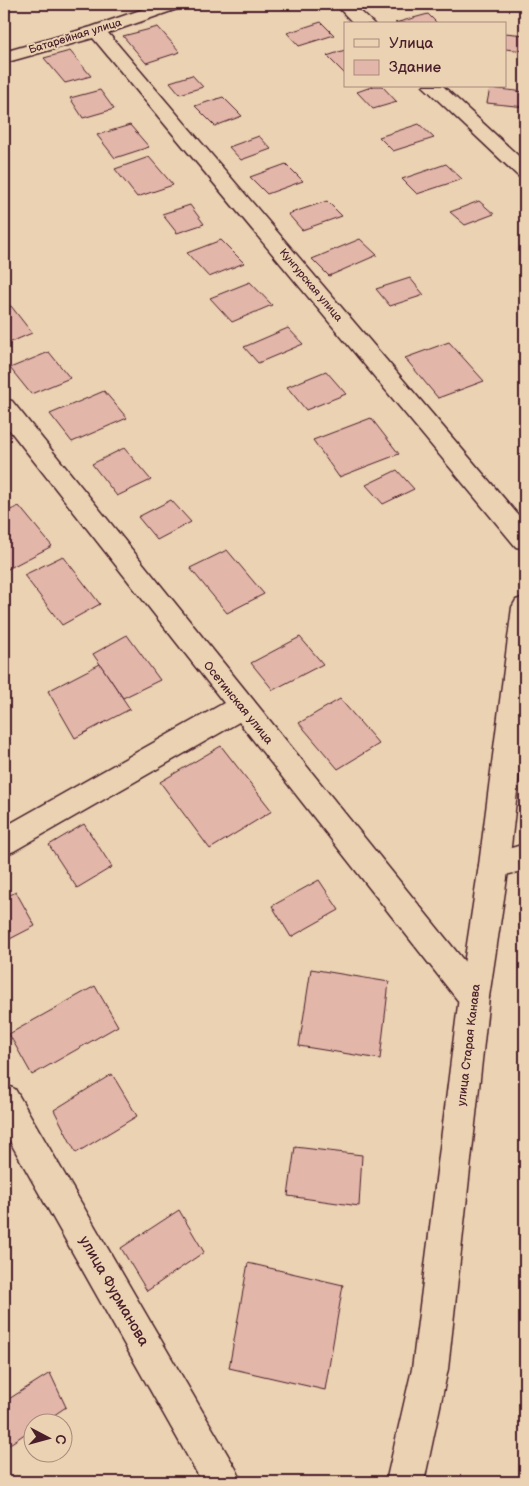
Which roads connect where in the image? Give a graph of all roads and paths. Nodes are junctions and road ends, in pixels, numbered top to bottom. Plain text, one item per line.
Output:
1 (174, 4) edge
2 (343, 4) edge
3 (363, 22) edge
4 (97, 31) junction
5 (4, 58) edge
6 (434, 88) edge
7 (525, 172) edge
8 (4, 406) edge
9 (525, 540) edge
10 (525, 607) edge
11 (241, 707) junction
12 (4, 842) edge
13 (525, 857) edge
14 (494, 866) junction
15 (474, 997) junction
16 (4, 1100) edge
17 (223, 1482) edge
18 (405, 1482) edge

1 - 4 street, Батарейная улица
2 - 3 street
4 - 5 street, Батарейная улица
4 - 9 street, Кунгурская улица
6 - 7 street
8 - 11 street, Осетинская улица
10 - 14 street, улица Старая Канава
11 - 12 street
11 - 15 street, Осетинская улица
13 - 14 street
14 - 15 street, улица Старая Канава
15 - 18 street, улица Старая Канава
16 - 17 street, улица Фурманова

